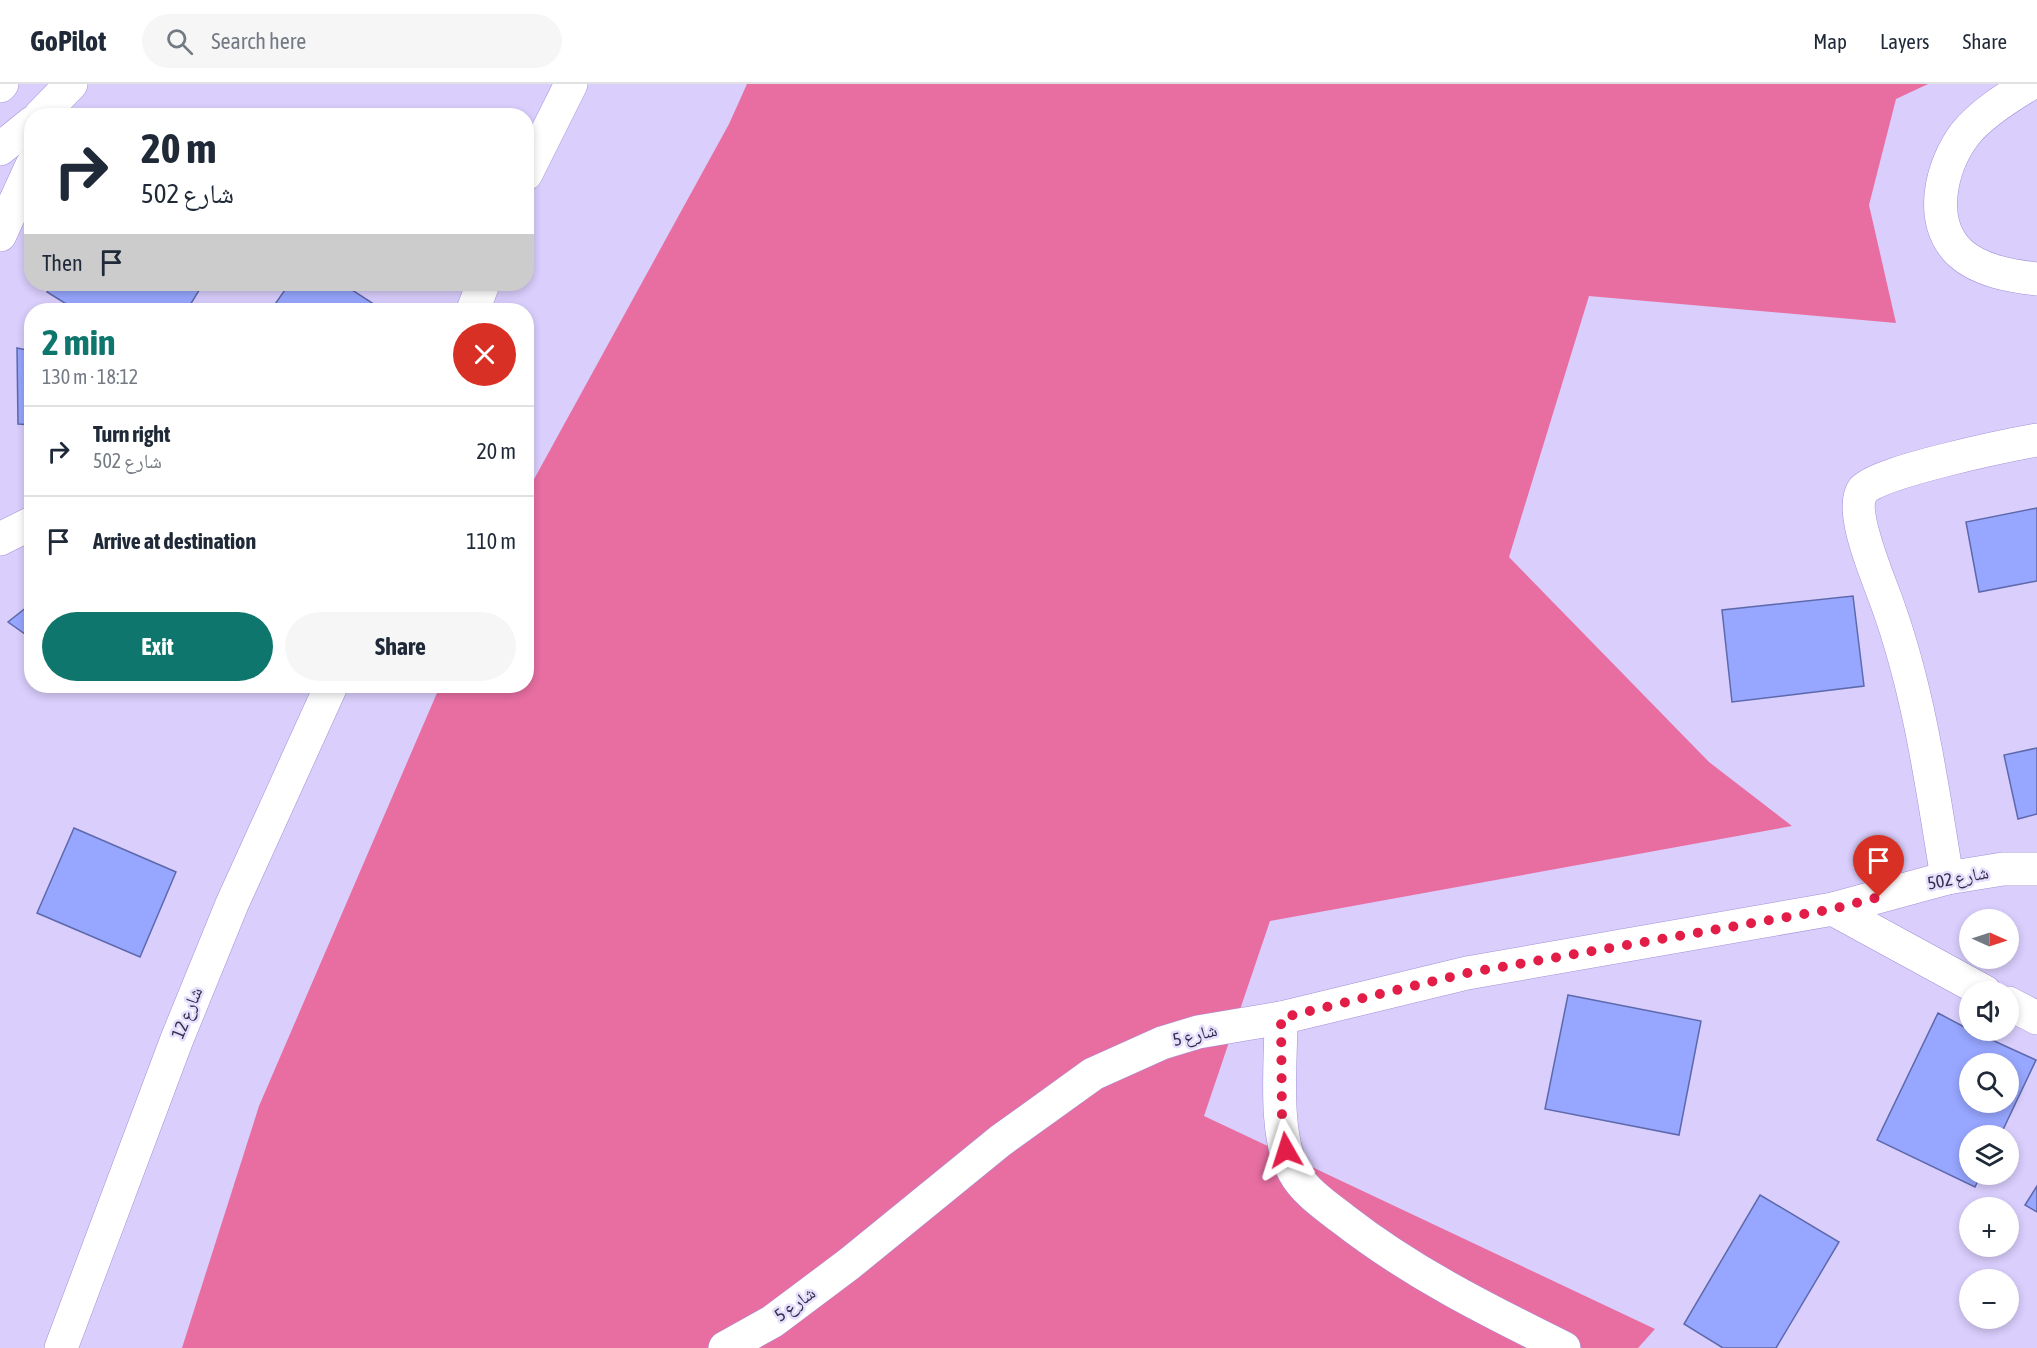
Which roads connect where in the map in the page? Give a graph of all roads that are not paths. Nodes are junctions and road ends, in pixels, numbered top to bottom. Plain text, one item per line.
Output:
1 (571, 84) edge
2 (2030, 84) edge
3 (63, 97) edge
4 (50, 108) edge
5 (24, 130) edge
6 (0, 149) edge
7 (534, 158) edge
8 (24, 182) edge
9 (0, 235) edge
10 (2037, 279) edge
11 (2037, 440) edge
12 (24, 527) edge
13 (0, 539) edge
14 (328, 693) edge
15 (2037, 869) edge
16 (1947, 878) junction
17 (1833, 909) junction
18 (1965, 981) edge
19 (2019, 1009) edge
20 (1281, 1018) junction
21 (2037, 1018) edge
22 (61, 1348) edge
23 (725, 1348) edge
24 (1564, 1348) edge

1 - 7 street
2 - 10 street
3 - 4 street
5 - 6 street
8 - 9 street
11 - 16 street
12 - 13 street
14 - 22 street, شارع 12
15 - 16 street, شارع 502
16 - 17 street, شارع 502
17 - 18 street
17 - 20 street, شارع 502
19 - 21 street
20 - 23 street, شارع 5
20 - 24 street

